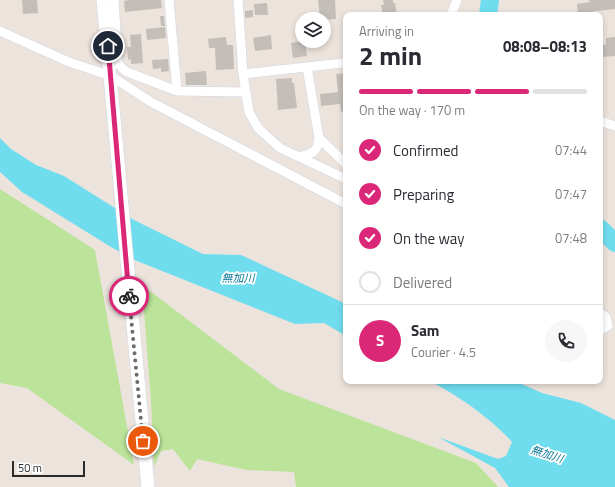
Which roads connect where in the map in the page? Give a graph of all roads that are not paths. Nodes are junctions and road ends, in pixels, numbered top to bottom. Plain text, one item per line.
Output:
1 (103, 0) edge
2 (114, 0) edge
3 (169, 0) edge
4 (238, 0) edge
5 (456, 0) edge
6 (452, 12) edge
7 (0, 31) edge
8 (343, 63) edge
9 (307, 67) junction
10 (243, 74) junction
11 (111, 81) junction
12 (177, 91) junction
13 (245, 92) junction
14 (603, 122) edge
15 (615, 126) edge
16 (319, 138) junction
17 (299, 157) junction
18 (343, 161) edge
19 (343, 178) edge
20 (343, 202) edge
21 (603, 314) edge
22 (603, 329) edge
23 (148, 487) edge

1 - 11 street
2 - 12 street
3 - 12 street
4 - 10 street
5 - 6 street
7 - 11 street
8 - 9 street
9 - 10 street
9 - 16 street
10 - 13 street
11 - 20 street
11 - 23 street
12 - 13 street
13 - 17 street
14 - 15 street
16 - 17 street
16 - 18 street
17 - 19 street
21 - 22 street

